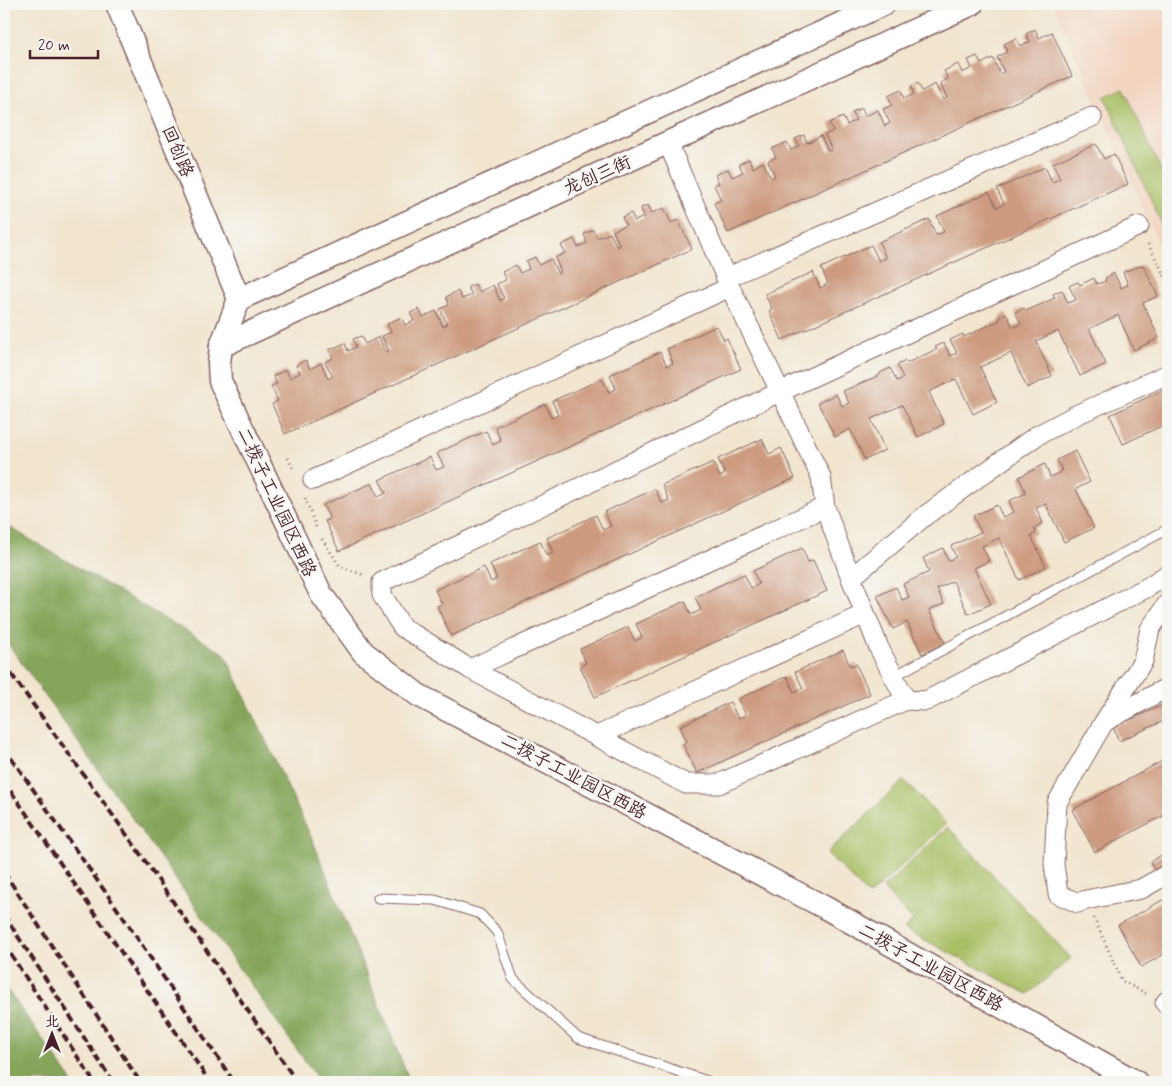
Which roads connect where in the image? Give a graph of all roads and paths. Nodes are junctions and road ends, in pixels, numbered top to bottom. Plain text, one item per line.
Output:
1 (117, 4) edge
2 (884, 4) edge
3 (972, 4) edge
4 (1092, 117) dead end
5 (668, 143) junction
6 (1139, 226) joint
7 (728, 282) junction
8 (1168, 282) edge
9 (239, 299) junction
10 (221, 346) junction
11 (1168, 374) edge
12 (781, 392) junction
13 (288, 458) dead end
14 (294, 472) dead end
15 (308, 488) joint
16 (825, 507) junction
17 (317, 529) dead end
18 (1168, 529) edge
19 (320, 537) dead end
20 (1168, 574) edge
21 (851, 578) junction
22 (382, 582) junction
23 (1168, 603) edge
24 (865, 614) junction
25 (470, 669) junction
26 (894, 676) junction
27 (1168, 687) edge
28 (906, 700) junction
29 (1104, 722) junction
30 (596, 736) junction
31 (1168, 874) edge
32 (378, 898) dead end
33 (1086, 900) junction
34 (1167, 1002) edge
35 (710, 1082) edge
36 (1136, 1082) edge

1 - 9 street, 回创路
2 - 9 street, 龙创三街
3 - 5 street, 龙创三街
4 - 7 street
5 - 7 street
5 - 10 street, 龙创三街
6 - 8 path
6 - 12 street
7 - 12 street
7 - 15 street
9 - 10 street, 二拨子工业园区西路
10 - 36 street, 二拨子工业园区西路
11 - 21 street
12 - 16 street
12 - 22 street
13 - 14 path
15 - 17 path
16 - 21 street
16 - 25 street
18 - 26 lane
19 - 22 path
20 - 28 street
21 - 24 street
22 - 25 street
23 - 29 street
24 - 26 street
24 - 30 street
25 - 30 street
26 - 28 street
27 - 29 street
28 - 30 street
29 - 33 street
31 - 33 street
32 - 35 lane
33 - 34 path

